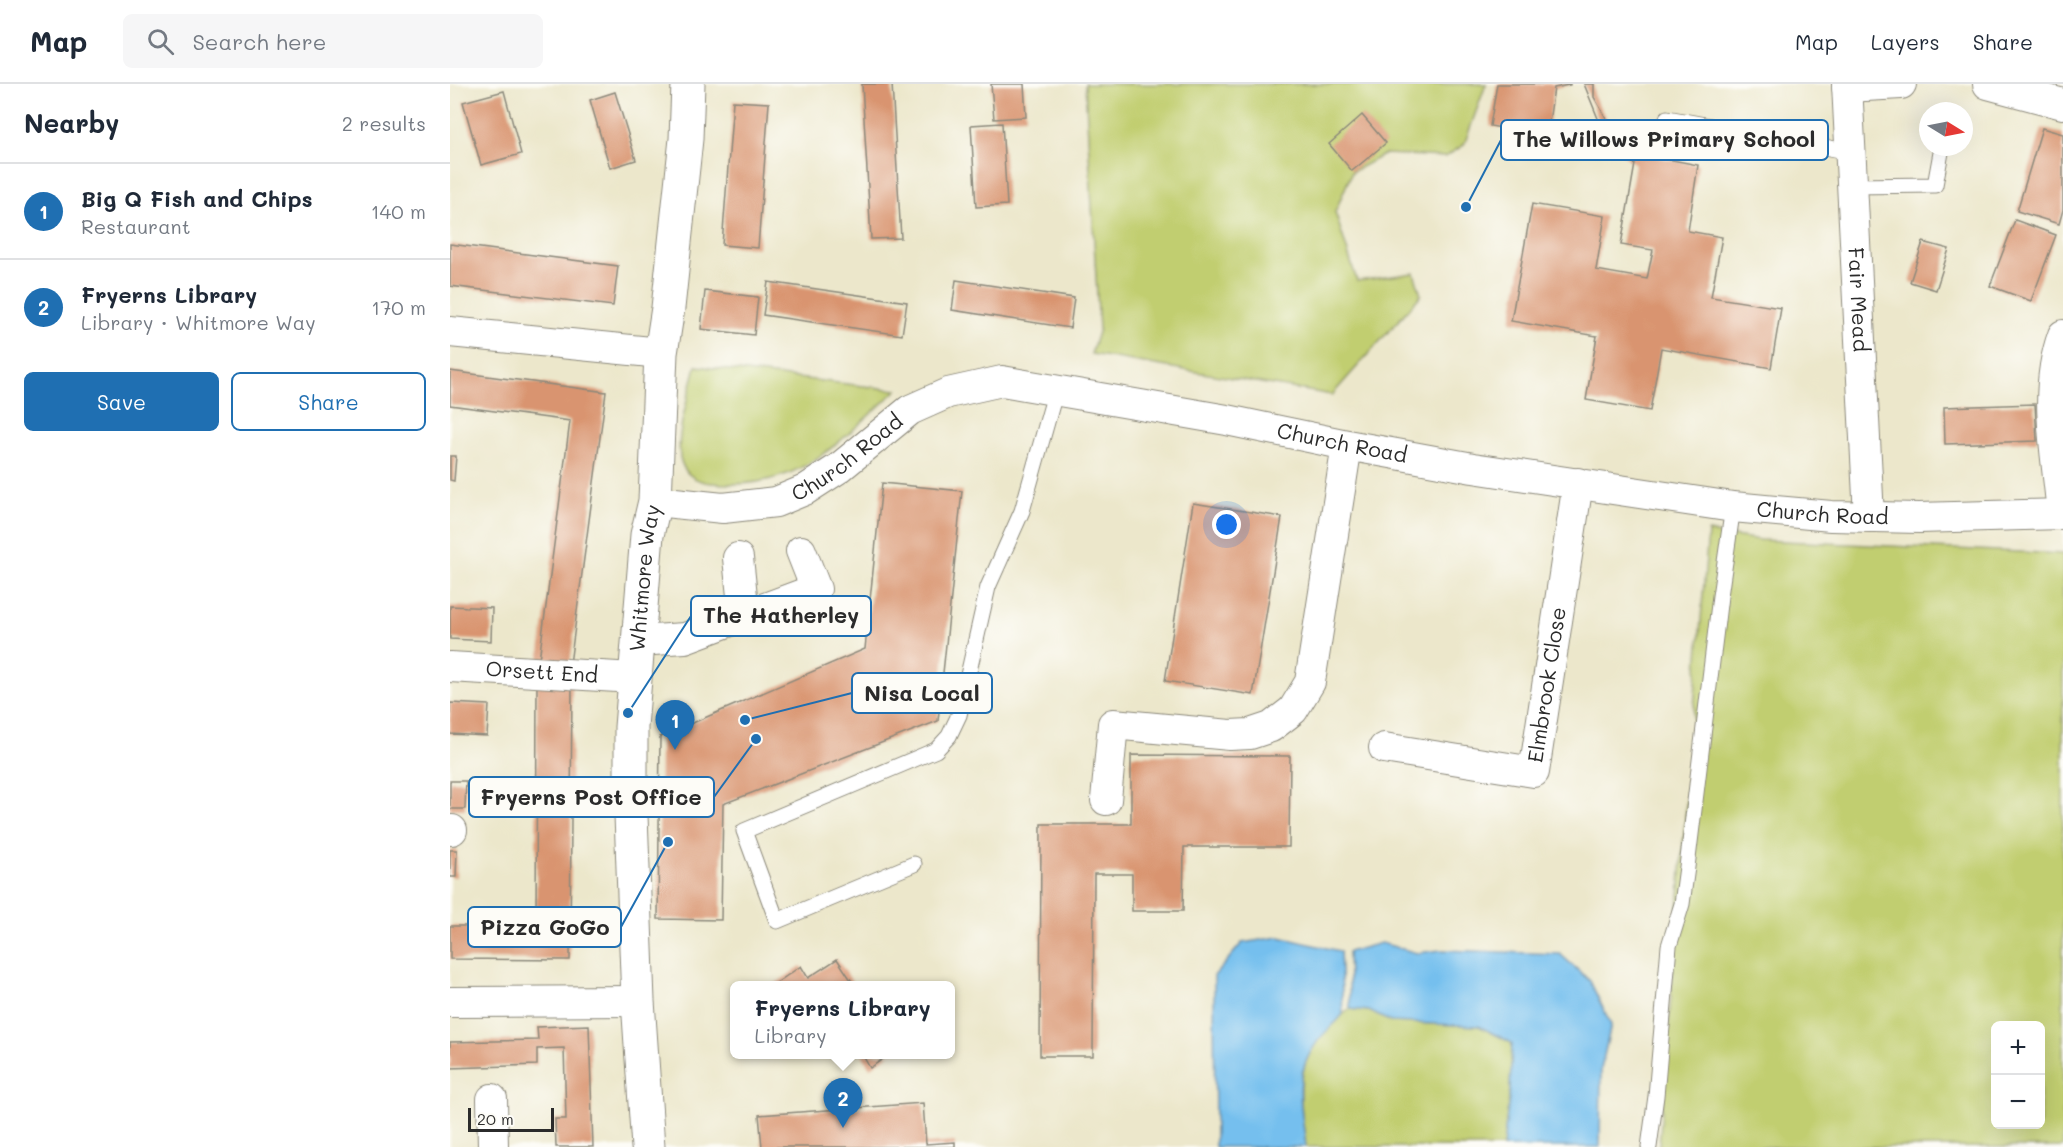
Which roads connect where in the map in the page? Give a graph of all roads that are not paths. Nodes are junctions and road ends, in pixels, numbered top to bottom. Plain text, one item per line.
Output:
1 (688, 84) edge
2 (1901, 84) edge
3 (1988, 84) edge
4 (1847, 85) edge
5 (2063, 104) edge
6 (1667, 118) dead end
7 (1851, 152) junction
8 (1940, 156) edge
9 (1852, 186) junction
10 (450, 332) edge
11 (2063, 335) edge
12 (660, 353) junction
13 (1056, 390) junction
14 (1347, 445) junction
15 (1578, 483) junction
16 (655, 501) junction
17 (1733, 507) junction
18 (2062, 514) edge
19 (1869, 517) junction
20 (801, 550) dead end
21 (738, 558) dead end
22 (744, 615) junction
23 (637, 640) junction
24 (450, 667) edge
25 (634, 678) junction
26 (1384, 748) dead end
27 (1106, 800) dead end
28 (914, 864) dead end
29 (638, 1001) junction
30 (450, 1002) edge
31 (492, 1099) dead end
32 (493, 1147) edge
33 (648, 1147) edge
34 (1649, 1147) edge

1 - 12 street, Whitmore Way
2 - 4 street
3 - 5 street
4 - 7 street, Fair Mead
6 - 7 lane
7 - 9 street, Fair Mead
8 - 9 lane
9 - 19 street, Fair Mead
10 - 12 street
11 - 18 street
12 - 16 street, Whitmore Way
13 - 14 street, Church Road
13 - 16 street, Church Road
13 - 28 lane
14 - 15 street, Church Road
14 - 27 street
15 - 17 street, Church Road
15 - 26 street, Elmbrook Close
16 - 23 street, Whitmore Way
17 - 19 street, Church Road
17 - 34 lane
18 - 19 street, Church Road
20 - 22 street
21 - 22 street
22 - 23 street
23 - 25 street, Whitmore Way
24 - 25 street, Orsett End
25 - 29 street, Whitmore Way
29 - 30 street
29 - 33 street, Whitmore Way
31 - 32 street

